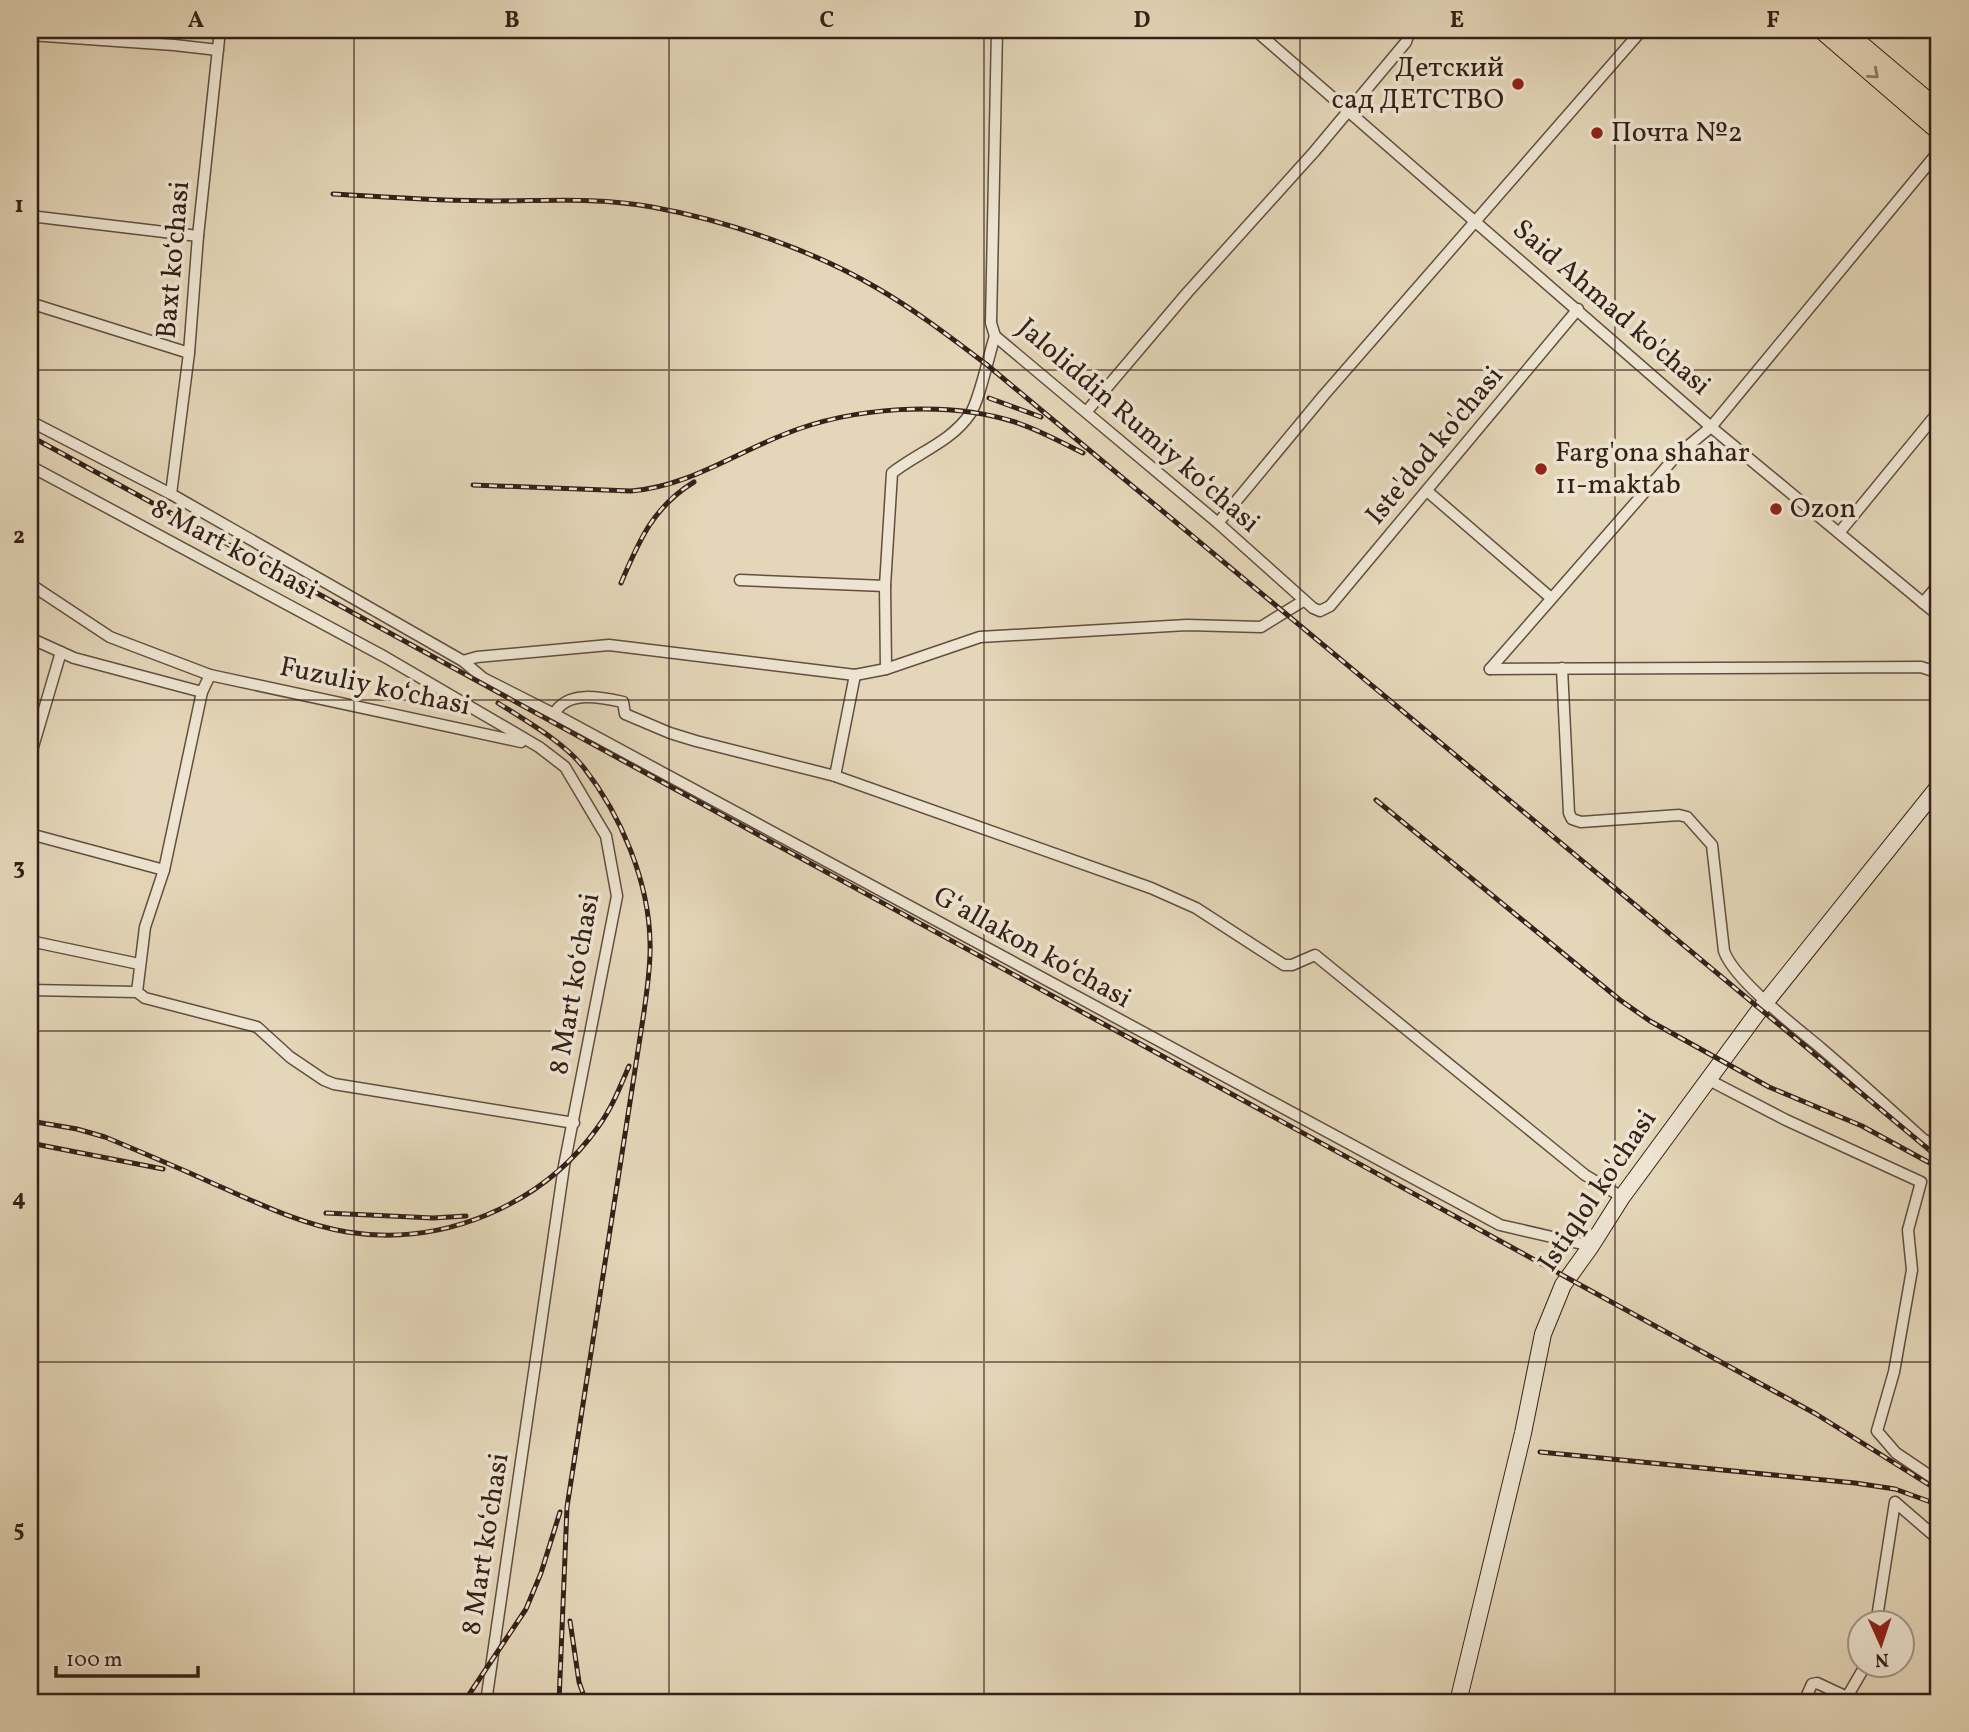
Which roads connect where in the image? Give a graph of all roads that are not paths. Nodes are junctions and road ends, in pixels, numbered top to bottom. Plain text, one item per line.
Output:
1 (220, 30) edge
2 (998, 30) edge
3 (1255, 30) edge
4 (1410, 30) edge
5 (1642, 30) edge
6 (1822, 30) edge
7 (1843, 30) edge
8 (30, 35) edge
9 (218, 50) junction
10 (1348, 109) junction
11 (1939, 111) edge
12 (1939, 131) edge
13 (1939, 151) edge
14 (30, 216) edge
15 (1476, 220) junction
16 (198, 236) junction
17 (30, 303) edge
18 (1578, 309) junction
19 (995, 336) junction
20 (189, 353) junction
21 (1087, 411) junction
22 (1939, 411) edge
23 (30, 421) edge
24 (1711, 426) junction
25 (30, 466) edge
26 (1427, 491) junction
27 (172, 494) junction
28 (1218, 523) junction
29 (1839, 533) junction
30 (740, 580) dead end
31 (30, 584) edge
32 (1939, 584) edge
33 (885, 586) junction
34 (1551, 598) junction
35 (1303, 600) junction
36 (1923, 603) junction
37 (1325, 610) joint
38 (1939, 617) edge
39 (30, 638) edge
40 (61, 652) junction
41 (463, 662) junction
42 (1562, 668) junction
43 (886, 669) junction
44 (1939, 673) edge
45 (210, 675) junction
46 (855, 675) junction
47 (202, 692) junction
48 (554, 714) junction
49 (531, 744) junction
50 (30, 757) edge
51 (835, 776) junction
52 (1939, 786) edge
53 (30, 834) edge
54 (163, 870) junction
55 (30, 941) edge
56 (139, 964) junction
57 (30, 990) edge
58 (137, 992) junction
59 (1767, 1000) junction
60 (1707, 1079) junction
61 (574, 1123) junction
62 (1939, 1137) edge
63 (1622, 1197) junction
64 (1591, 1247) junction
65 (1939, 1482) edge
66 (1939, 1539) edge
67 (1878, 1610) edge
68 (1857, 1680) edge
69 (486, 1702) edge
70 (1458, 1702) edge
71 (1804, 1702) edge

1 - 9 street, Baxt koʻchasi
2 - 19 street, Jaloliddin Rumiy koʻchasi
3 - 10 street, Said Ahmad ko'chasi
4 - 10 street
5 - 15 street
6 -> 12 main road
7 - 11 main road
8 - 9 street
9 - 16 street, Baxt koʻchasi
10 - 15 street, Said Ahmad ko'chasi
10 - 21 street
13 - 24 street
14 - 16 street
15 - 18 street, Said Ahmad ko'chasi
15 - 28 street
16 - 20 street, Baxt koʻchasi
17 - 20 street
18 - 24 street, Said Ahmad ko'chasi
18 - 26 street, Iste'dod ko'chasi
19 - 21 street, Jaloliddin Rumiy koʻchasi
19 - 33 street
20 - 27 street, Baxt koʻchasi
21 - 28 street, Jaloliddin Rumiy koʻchasi
22 - 29 street
23 - 27 street, Gʻallakon koʻchasi
24 - 29 street, Said Ahmad ko'chasi
24 - 34 street
25 - 49 street, 8 Mart koʻchasi
26 - 34 street
26 - 37 street, Iste'dod ko'chasi
27 - 41 street, Gʻallakon koʻchasi
28 - 35 street, Jaloliddin Rumiy koʻchasi
29 - 36 street, Said Ahmad ko'chasi
30 - 33 street
31 - 45 street, Fuzuliy koʻchasi
32 - 36 street
33 - 43 street
34 - 42 street
35 - 37 street, Jaloliddin Rumiy koʻchasi
35 - 43 street
36 - 38 street, Said Ahmad ko'chasi
39 - 40 street
40 - 47 street
40 - 50 street
41 - 46 street
41 - 48 street, Gʻallakon koʻchasi
42 - 44 street
42 - 59 street
43 - 46 street
45 - 47 street
45 - 49 street, Fuzuliy koʻchasi
46 - 51 street
47 - 54 street
48 - 51 street
48 - 64 street, Gʻallakon koʻchasi
49 - 61 street, 8 Mart koʻchasi
51 - 63 street
52 - 59 main road, Istiqlol ko'chasi
53 - 54 street
54 - 56 street
55 - 56 street
56 - 58 street
57 - 58 street
58 - 61 street
59 - 60 main road, Istiqlol ko'chasi
59 - 62 street
60 - 63 main road, Istiqlol ko'chasi
60 - 65 street
61 - 69 street, 8 Mart koʻchasi
63 - 64 main road, Istiqlol ko'chasi
64 - 70 main road, Istiqlol ko'chasi
66 - 67 street
68 - 71 street

